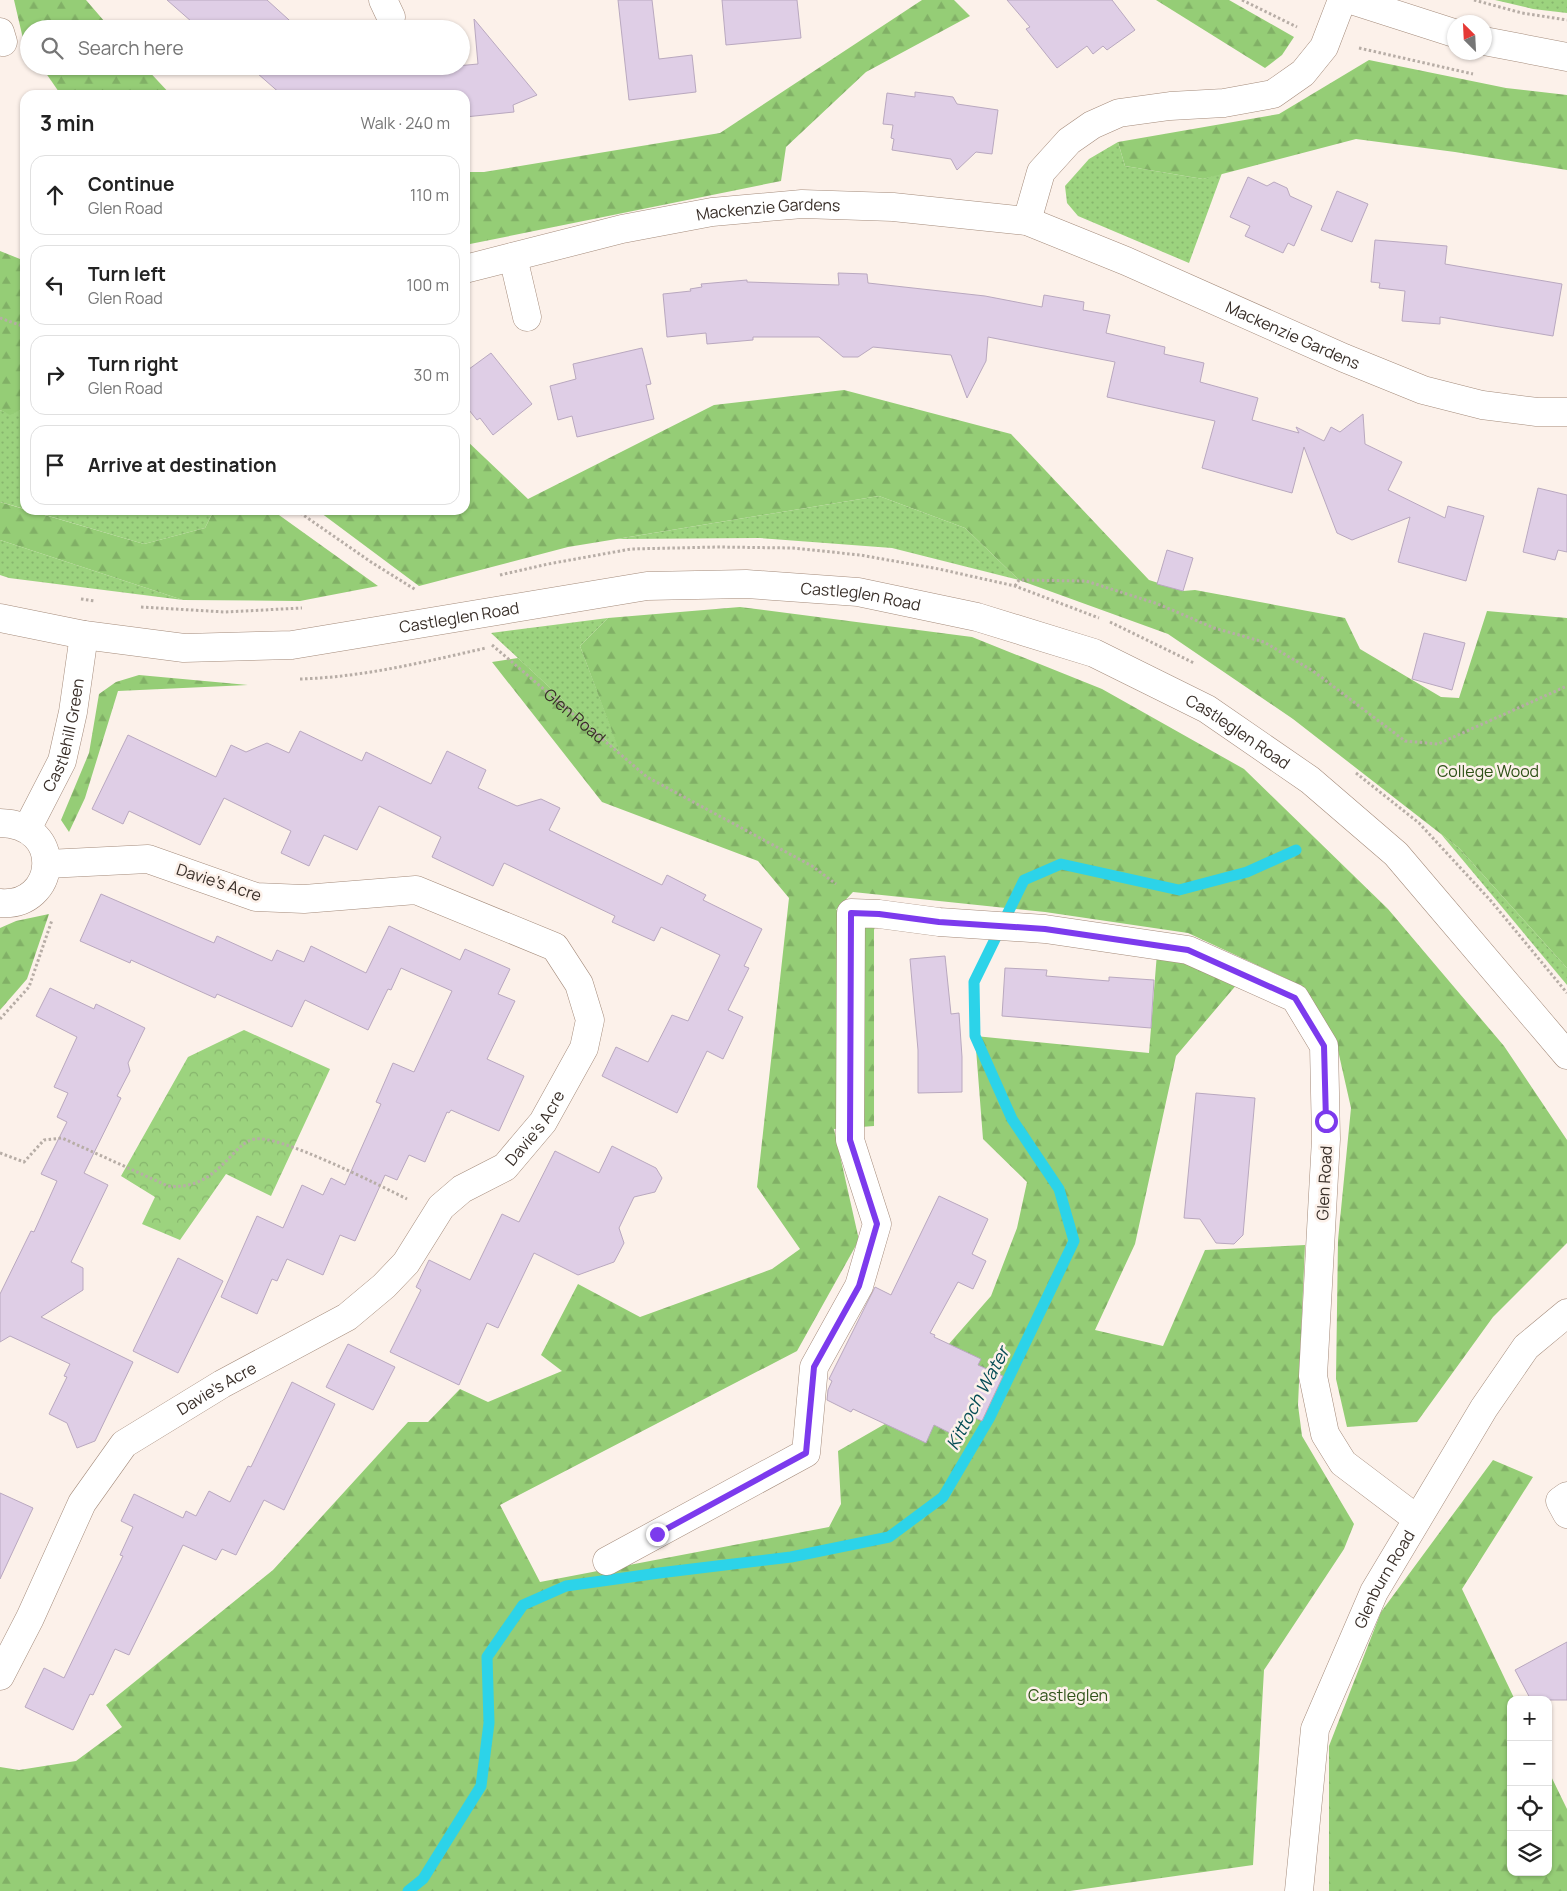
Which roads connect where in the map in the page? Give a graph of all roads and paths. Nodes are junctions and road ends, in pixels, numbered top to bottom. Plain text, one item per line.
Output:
1 (1242, 0) edge
2 (1342, 0) edge
3 (1351, 0) edge
4 (1474, 0) edge
5 (1567, 20) edge
6 (1447, 31) edge
7 (1326, 41) junction
8 (1492, 43) edge
9 (1567, 57) edge
10 (1477, 75) dead end
11 (1027, 221) junction
12 (513, 257) junction
13 (470, 268) edge
14 (527, 317) dead end
15 (0, 318) edge
16 (20, 325) edge
17 (1567, 412) edge
18 (303, 515) edge
19 (493, 576) dead end
20 (1015, 586) junction
21 (412, 594) dead end
22 (78, 598) dead end
23 (97, 601) dead end
24 (135, 607) dead end
25 (308, 608) dead end
26 (0, 618) edge
27 (461, 618) junction
28 (84, 635) junction
29 (1195, 664) dead end
30 (1567, 686) edge
31 (1350, 768) dead end
32 (0, 823) edge
33 (27, 829) junction
34 (47, 864) junction
35 (0, 903) edge
36 (851, 913) junction
37 (53, 916) dead end
38 (1567, 993) edge
39 (0, 1019) edge
40 (1567, 1055) edge
41 (0, 1153) edge
42 (436, 1215) junction
43 (1567, 1313) edge
44 (1567, 1496) edge
45 (1567, 1514) edge
46 (1417, 1519) junction
47 (607, 1561) dead end
48 (0, 1676) edge
49 (1299, 1891) edge

1 - 7 path
2 - 7 street
3 - 6 street
4 - 5 path
7 - 10 path
7 - 11 street
8 - 9 street
11 - 12 street, Mackenzie Gardens
11 - 17 street, Mackenzie Gardens
12 - 13 street, Mackenzie Gardens
12 - 14 street
15 - 16 path
18 - 21 path
19 - 20 path
20 - 29 path
20 - 30 path
22 - 23 path
24 - 25 path
26 - 28 street, Castleglen Road
27 - 28 street, Castleglen Road
27 - 36 path, Glen Road
27 - 40 street, Castleglen Road
28 - 33 street, Castlehill Green
31 - 38 path
32 - 33 street
33 - 34 street
34 - 35 street
34 - 42 street, Davie's Acre
36 - 46 street, Glen Road
36 - 47 street
37 - 39 path
41 - 42 path
42 - 48 street, Davie's Acre
43 - 46 street, Glenburn Road
44 - 45 street
46 - 49 street, Glenburn Road

